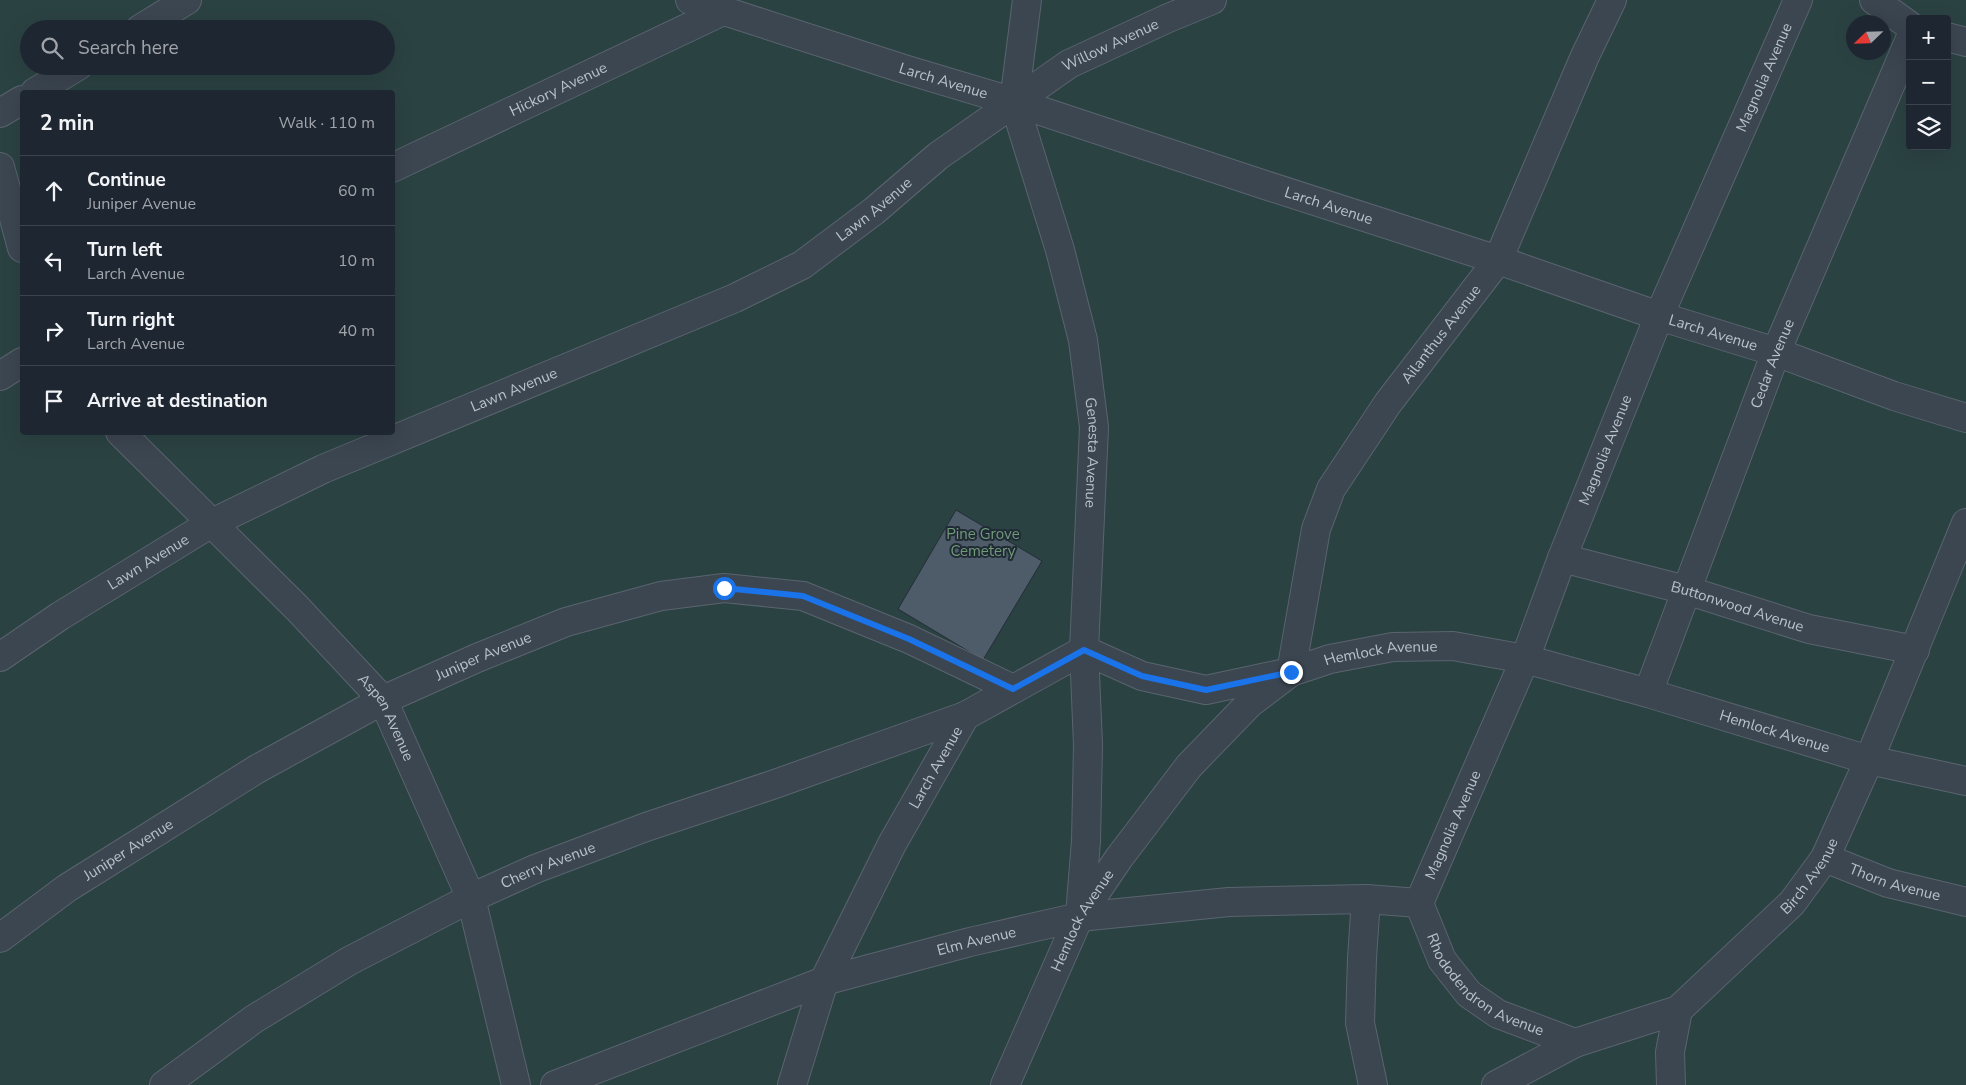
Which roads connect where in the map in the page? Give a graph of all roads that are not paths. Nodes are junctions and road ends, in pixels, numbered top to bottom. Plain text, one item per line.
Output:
1 (187, 0) edge
2 (690, 0) edge
3 (1027, 0) edge
4 (1212, 0) edge
5 (1612, 0) edge
6 (1798, 0) edge
7 (1874, 0) edge
8 (723, 11) junction
9 (155, 20) edge
10 (1906, 23) edge
11 (1951, 38) edge
12 (1966, 42) edge
13 (1906, 49) edge
14 (63, 75) edge
15 (38, 90) edge
16 (20, 101) edge
17 (1014, 102) junction
18 (0, 114) edge
19 (0, 167) edge
20 (395, 167) edge
21 (20, 241) edge
22 (1498, 260) junction
23 (1659, 316) junction
24 (1776, 352) junction
25 (20, 363) edge
26 (0, 376) edge
27 (1966, 418) edge
28 (123, 435) edge
29 (1966, 523) edge
30 (210, 524) junction
31 (1562, 558) junction
32 (1686, 590) junction
33 (1084, 650) junction
34 (1915, 650) junction
35 (0, 657) edge
36 (1525, 659) junction
37 (1291, 672) junction
38 (1013, 689) junction
39 (1648, 693) junction
40 (383, 700) junction
41 (965, 716) junction
42 (1869, 760) junction
43 (1966, 781) edge
44 (1825, 858) junction
45 (471, 898) junction
46 (1366, 899) junction
47 (1966, 902) edge
48 (1419, 903) junction
49 (1079, 917) junction
50 (0, 938) edge
51 (824, 981) junction
52 (1678, 1010) junction
53 (1575, 1043) junction
54 (164, 1085) edge
55 (516, 1085) edge
56 (555, 1085) edge
57 (792, 1085) edge
58 (1005, 1085) edge
59 (1373, 1085) edge
60 (1496, 1085) edge
61 (1671, 1085) edge

1 - 9 lane
2 - 8 lane, Larch Avenue
3 - 17 lane, Genesta Avenue
4 - 17 lane, Willow Avenue
5 - 22 lane, Ailanthus Avenue
6 - 23 lane, Magnolia Avenue
7 - 10 lane
8 - 17 lane, Larch Avenue
8 - 20 lane, Hickory Avenue
11 - 12 lane
13 - 24 lane, Cedar Avenue
14 - 15 lane
16 - 18 lane
17 - 22 lane, Larch Avenue
17 - 30 lane, Lawn Avenue
17 - 33 lane, Genesta Avenue
19 - 21 lane
22 - 23 lane, Larch Avenue
22 - 37 lane, Ailanthus Avenue
23 - 24 lane, Larch Avenue
23 - 31 lane, Magnolia Avenue
24 - 27 lane, Larch Avenue
24 - 32 lane, Cedar Avenue
25 - 26 lane
28 - 30 lane, Aspen Avenue
29 - 34 lane, Birch Avenue
30 - 35 lane, Lawn Avenue
30 - 40 lane, Aspen Avenue
31 - 32 lane, Buttonwood Avenue
31 - 36 lane, Magnolia Avenue
32 - 34 lane, Buttonwood Avenue
32 - 39 lane, Cedar Avenue
33 - 37 lane
33 - 38 lane, Larch Avenue
33 - 49 lane, Genesta Avenue
34 - 42 lane, Birch Avenue
36 - 37 lane, Hemlock Avenue
36 - 39 lane, Hemlock Avenue
36 - 48 lane, Magnolia Avenue
37 - 49 lane, Hemlock Avenue
38 - 40 lane, Juniper Avenue
38 - 41 lane, Larch Avenue
39 - 42 lane, Hemlock Avenue
40 - 45 lane, Aspen Avenue
40 - 50 lane, Juniper Avenue
41 - 45 lane, Cherry Avenue
41 - 51 lane, Larch Avenue
42 - 43 lane, Hemlock Avenue
42 - 44 lane, Birch Avenue
44 - 47 lane, Thorn Avenue
44 - 52 lane, Birch Avenue
45 - 54 lane, Cherry Avenue
45 - 55 lane, Aspen Avenue
46 - 48 lane, Elm Avenue
46 - 49 lane, Elm Avenue
46 - 59 lane
48 - 53 lane, Rhododendron Avenue
49 - 51 lane, Elm Avenue
49 - 58 lane, Hemlock Avenue
51 - 56 lane, Elm Avenue
51 - 57 lane, Larch Avenue
52 - 53 lane, Birch Avenue
52 - 61 lane
53 - 60 lane, Birch Avenue

